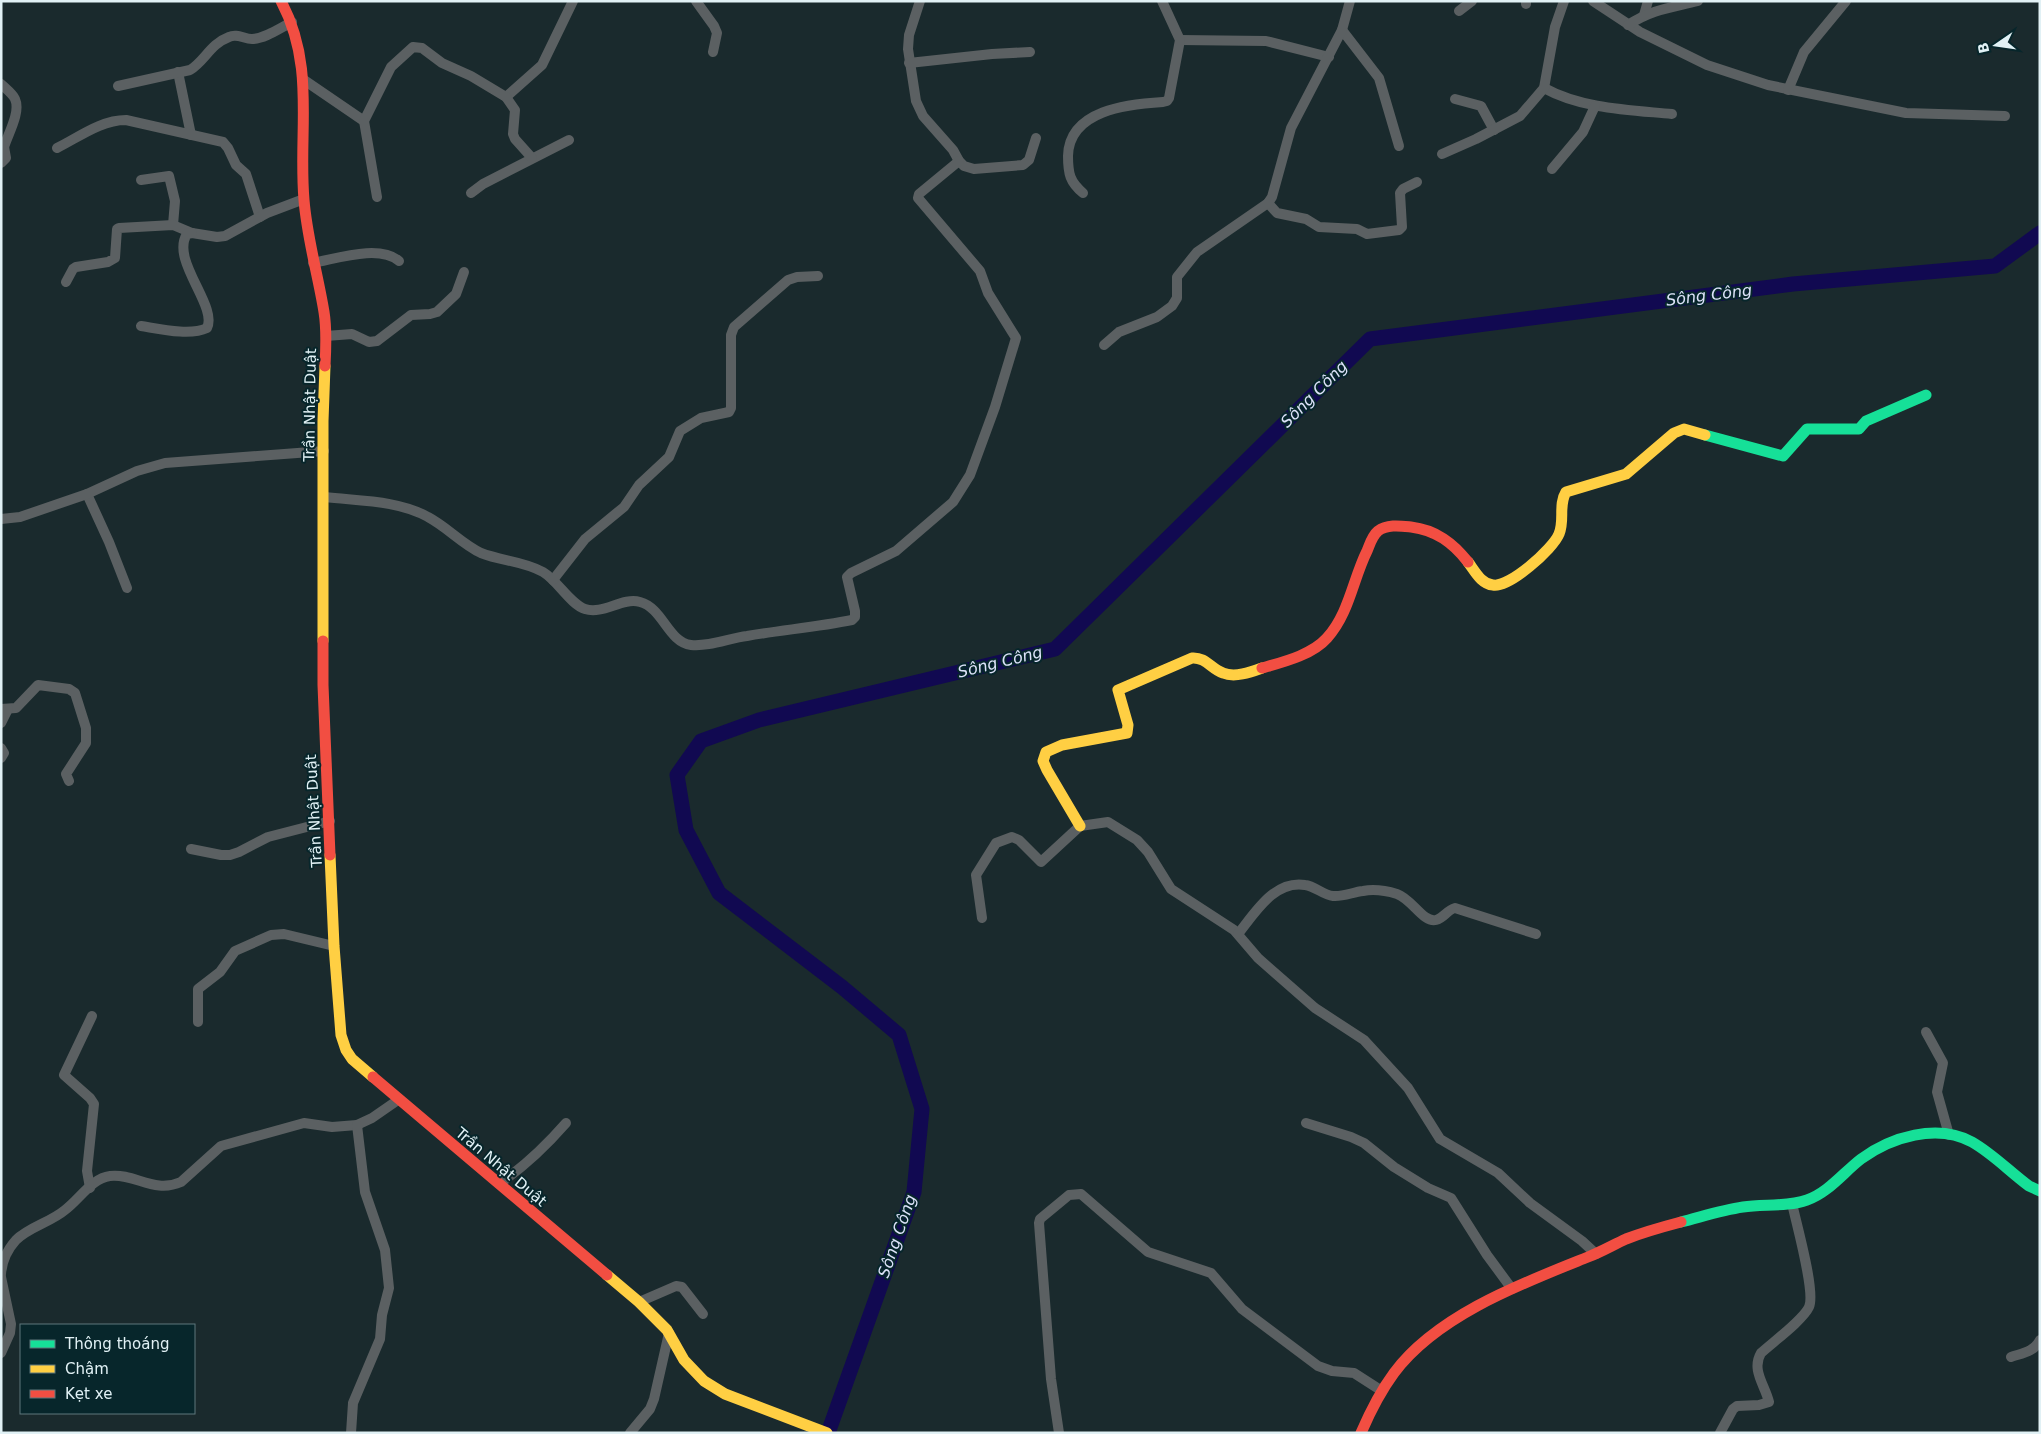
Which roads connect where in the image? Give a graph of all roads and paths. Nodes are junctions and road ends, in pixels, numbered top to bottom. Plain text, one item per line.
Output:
1 (281, 1) edge
2 (573, 1) edge
3 (696, 1) edge
4 (920, 1) edge
5 (1162, 1) edge
6 (1350, 1) edge
7 (1472, 1) edge
8 (1564, 1) edge
9 (1594, 1) edge
10 (1648, 1) edge
11 (1698, 1) edge
12 (1846, 1) edge
13 (1459, 11) dead end
14 (1644, 15) junction
15 (292, 22) junction
16 (1628, 25) junction
17 (1342, 30) junction
18 (1180, 40) junction
19 (713, 52) dead end
20 (1030, 52) dead end
21 (1330, 57) junction
22 (909, 63) junction
23 (178, 72) junction
24 (304, 80) junction
25 (1, 84) edge
26 (118, 86) dead end
27 (1544, 88) junction
28 (1788, 90) junction
29 (506, 97) junction
30 (1455, 99) dead end
31 (1595, 106) junction
32 (1672, 114) dead end
33 (2004, 116) dead end
34 (364, 121) junction
35 (1494, 130) junction
36 (191, 135) junction
37 (1036, 138) dead end
38 (569, 140) dead end
39 (3, 146) edge
40 (1399, 146) dead end
41 (57, 148) dead end
42 (1442, 154) dead end
43 (532, 158) junction
44 (959, 161) junction
45 (1, 163) edge
46 (1552, 169) dead end
47 (141, 180) dead end
48 (1417, 182) dead end
49 (471, 194) dead end
50 (1083, 194) dead end
51 (377, 197) dead end
52 (304, 198) junction
53 (1268, 203) junction
54 (260, 217) junction
55 (173, 225) junction
56 (192, 233) junction
57 (398, 261) dead end
58 (313, 263) junction
59 (464, 272) dead end
60 (818, 276) dead end
61 (66, 282) dead end
62 (141, 326) dead end
63 (326, 336) junction
64 (1104, 346) dead end
65 (1926, 395) dead end
66 (324, 451) junction
67 (86, 494) junction
68 (325, 497) junction
69 (1, 519) edge
70 (553, 580) junction
71 (127, 588) dead end
72 (5, 709) edge
73 (1, 723) edge
74 (1, 748) edge
75 (1, 758) edge
76 (69, 781) dead end
77 (330, 821) junction
78 (1080, 826) junction
79 (191, 849) dead end
80 (982, 918) dead end
81 (1238, 934) junction
82 (1536, 934) dead end
83 (334, 946) junction
84 (92, 1016) dead end
85 (198, 1022) dead end
86 (1926, 1032) dead end
87 (398, 1100) junction
88 (566, 1123) dead end
89 (1306, 1124) dead end
90 (357, 1125) junction
91 (1949, 1135) junction
92 (499, 1184) junction
93 (90, 1188) junction
94 (2040, 1191) edge
95 (1792, 1204) junction
96 (1596, 1254) junction
97 (2, 1269) edge
98 (1512, 1289) junction
99 (639, 1302) junction
100 (703, 1314) dead end
101 (669, 1333) junction
102 (2040, 1340) edge
103 (1, 1353) edge
104 (2011, 1357) dead end
105 (1382, 1391) junction
106 (351, 1433) edge
107 (630, 1433) edge
108 (827, 1433) edge
109 (1059, 1433) edge
110 (1361, 1433) edge
111 (1720, 1433) edge

1 - 15 street, Trần Nhật Duật
2 - 29 street
3 - 19 street
4 - 22 street
5 - 18 street
6 - 17 street
7 - 13 street
8 - 27 street
9 - 16 street
10 - 14 street
11 - 14 street
12 - 28 street
14 - 16 street
15 - 23 street
15 - 24 street, Trần Nhật Duật
16 - 28 street
17 - 21 street
17 - 40 street
18 - 21 street
18 - 50 street
20 - 22 street
21 - 53 street
22 - 44 street
23 - 26 street
23 - 36 street
24 - 34 street
24 - 52 street, Trần Nhật Duật
25 - 39 street
27 - 31 street
27 - 35 street
28 - 33 street
29 - 34 street
29 - 43 street
30 - 35 street
31 - 32 street
31 - 46 street
34 - 51 street
35 - 42 street
36 - 41 street
36 - 54 street
37 - 44 street
38 - 43 street
39 - 45 street
43 - 49 street
44 - 70 street
47 - 55 street
48 - 53 street
52 - 54 street
52 - 58 street, Trần Nhật Duật
53 - 64 street
54 - 56 street
55 - 56 street
55 - 61 street
56 - 62 street
57 - 58 street
58 - 63 street, Trần Nhật Duật
59 - 63 street
60 - 70 street
63 - 66 street, Trần Nhật Duật
65 - 78 street
66 - 67 street
66 - 68 street, Trần Nhật Duật
67 - 69 street
67 - 71 street
68 - 70 street
68 - 77 street, Trần Nhật Duật
72 - 73 street
72 - 76 street
74 - 75 street
77 - 79 street
77 - 83 street, Trần Nhật Duật
78 - 80 street
78 - 81 street
81 - 82 street
81 - 96 street
83 - 85 street
83 - 87 street, Trần Nhật Duật
84 - 93 street
86 - 91 street
87 - 90 street
87 - 92 street, Trần Nhật Duật
88 - 92 street
89 - 98 street
90 - 93 street
90 - 106 street
91 - 94 street
91 - 95 street
92 - 99 street, Trần Nhật Duật
93 - 97 street
95 - 96 street
95 - 111 street
96 - 98 street
97 - 103 street
98 - 105 street
99 - 100 street
99 - 101 street, Trần Nhật Duật
101 - 107 street
101 - 108 street, Trần Nhật Duật
102 - 104 street
105 - 109 street
105 - 110 street

